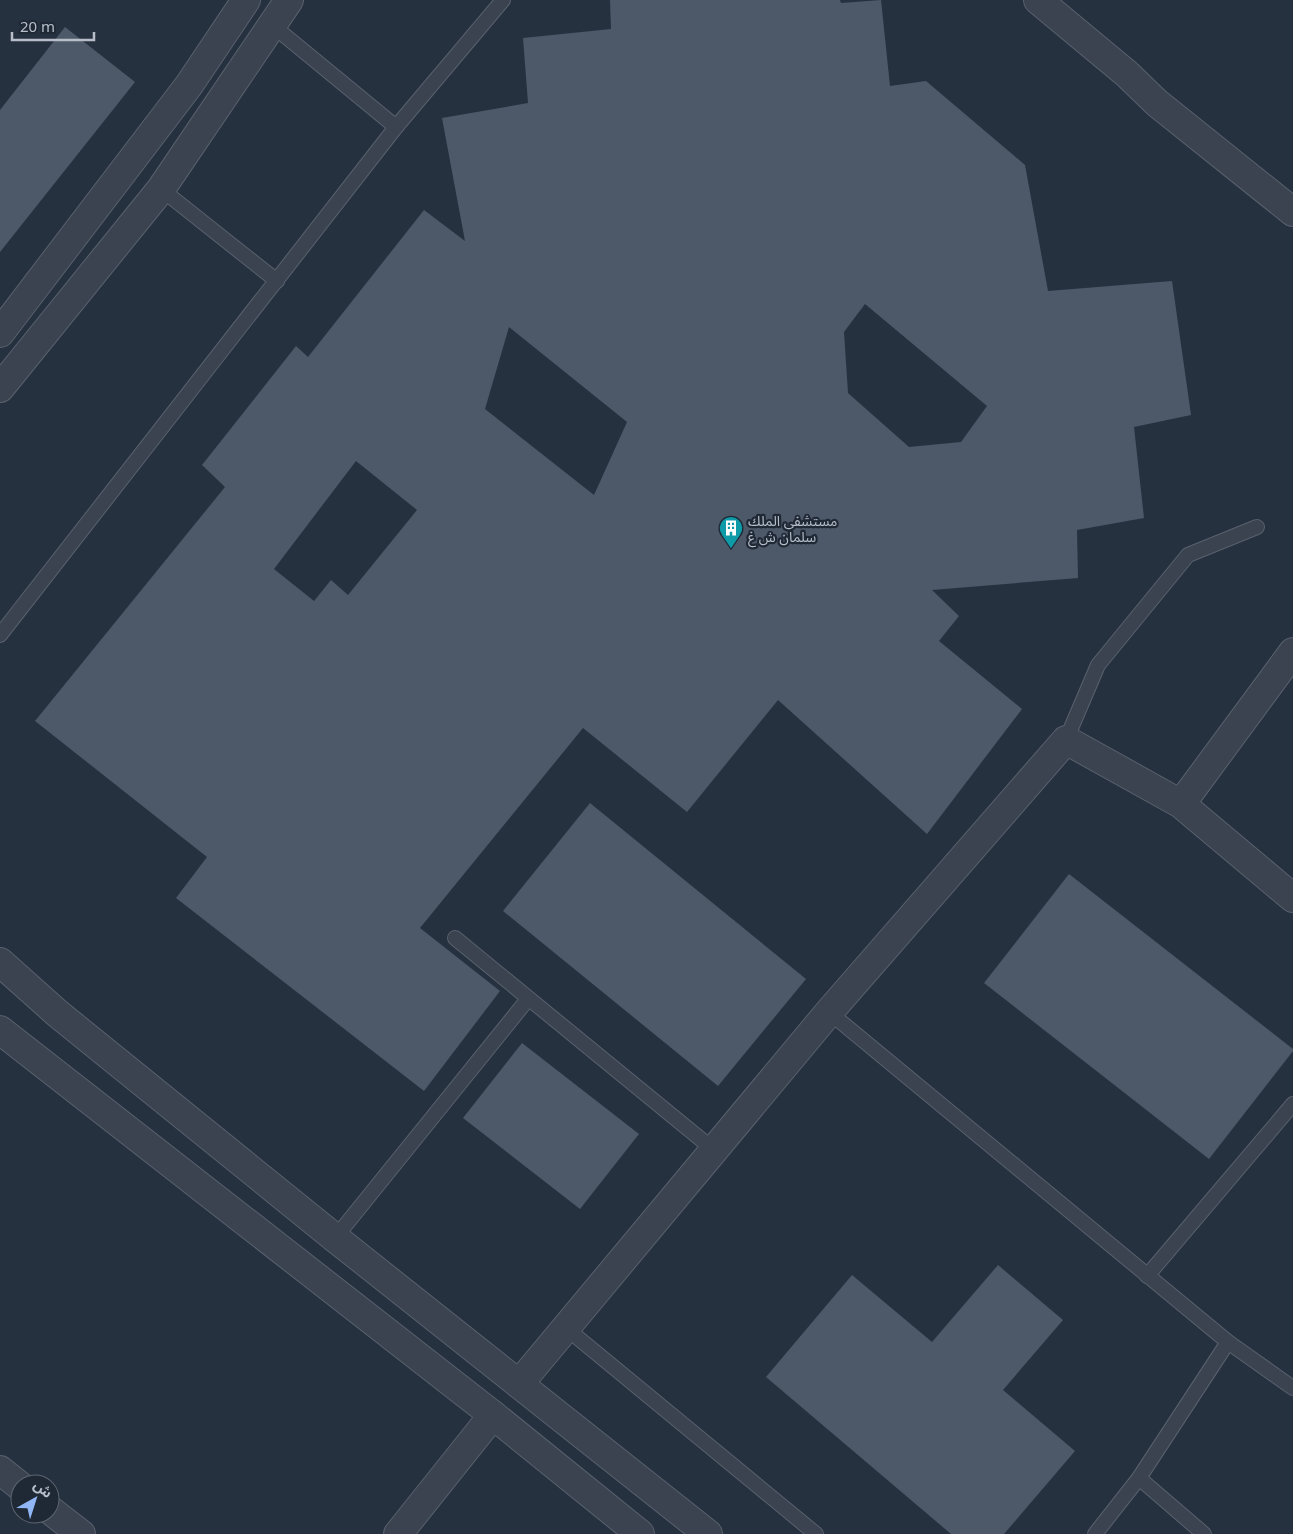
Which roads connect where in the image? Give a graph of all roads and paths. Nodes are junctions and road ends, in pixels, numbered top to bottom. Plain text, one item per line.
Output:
1 (246, 0) edge
2 (289, 0) edge
3 (503, 0) edge
4 (1038, 0) edge
5 (272, 25) junction
6 (396, 127) junction
7 (161, 189) junction
8 (1293, 212) edge
9 (277, 281) junction
10 (0, 333) edge
11 (0, 388) edge
12 (1257, 527) dead end
13 (0, 635) edge
14 (1293, 652) edge
15 (1066, 740) junction
16 (1181, 804) junction
17 (1293, 898) edge
18 (455, 938) dead end
19 (0, 962) edge
20 (528, 998) junction
21 (829, 1012) junction
22 (0, 1030) edge
23 (1293, 1104) edge
24 (714, 1150) junction
25 (335, 1238) junction
26 (1147, 1276) junction
27 (566, 1328) junction
28 (1228, 1342) junction
29 (519, 1384) junction
30 (1293, 1388) edge
31 (493, 1415) junction
32 (0, 1470) edge
33 (10, 1478) edge
34 (1139, 1478) junction
35 (60, 1518) edge
36 (81, 1534) edge
37 (398, 1534) edge
38 (640, 1534) edge
39 (708, 1534) edge
40 (816, 1534) edge
41 (1095, 1534) edge
42 (1204, 1534) edge

1 - 10 street
2 - 5 street
3 - 6 lane
4 - 8 street
5 - 6 lane
5 - 7 street
6 - 9 lane
7 - 9 lane
7 - 11 street
9 - 13 lane
12 - 15 lane
14 - 16 street
15 - 16 street
15 - 21 street
16 - 17 street
18 - 20 lane
19 - 25 street
20 - 24 lane
20 - 25 lane
21 - 24 street
21 - 26 lane
22 - 31 street
23 - 26 lane
24 - 27 street
25 - 29 street
26 - 28 lane
27 - 29 street
27 - 40 lane
28 - 30 lane
28 - 34 lane
29 - 39 street
31 - 37 street
31 - 38 street
32 - 33 street
34 - 41 lane
34 - 42 lane
35 - 36 street

